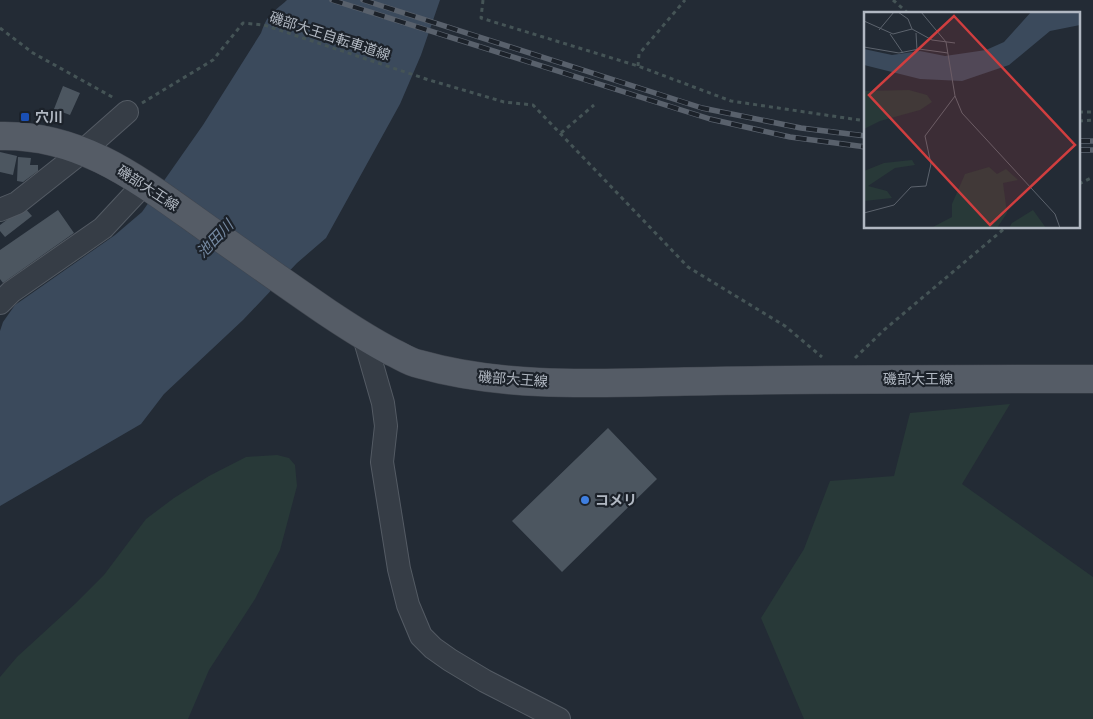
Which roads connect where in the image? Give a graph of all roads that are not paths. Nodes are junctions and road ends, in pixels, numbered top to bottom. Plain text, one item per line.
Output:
1 (127, 112) road end
2 (0, 136) edge
3 (84, 150) junction
4 (147, 186) junction
5 (0, 210) edge
6 (0, 303) edge
7 (364, 338) junction
8 (1093, 379) edge
9 (559, 719) edge

1 - 3 street
2 - 3 main road, 磯部大王線
3 - 4 main road, 磯部大王線
3 - 5 street
4 - 6 street
4 - 7 main road, 磯部大王線
7 - 8 main road, 磯部大王線
7 - 9 street

